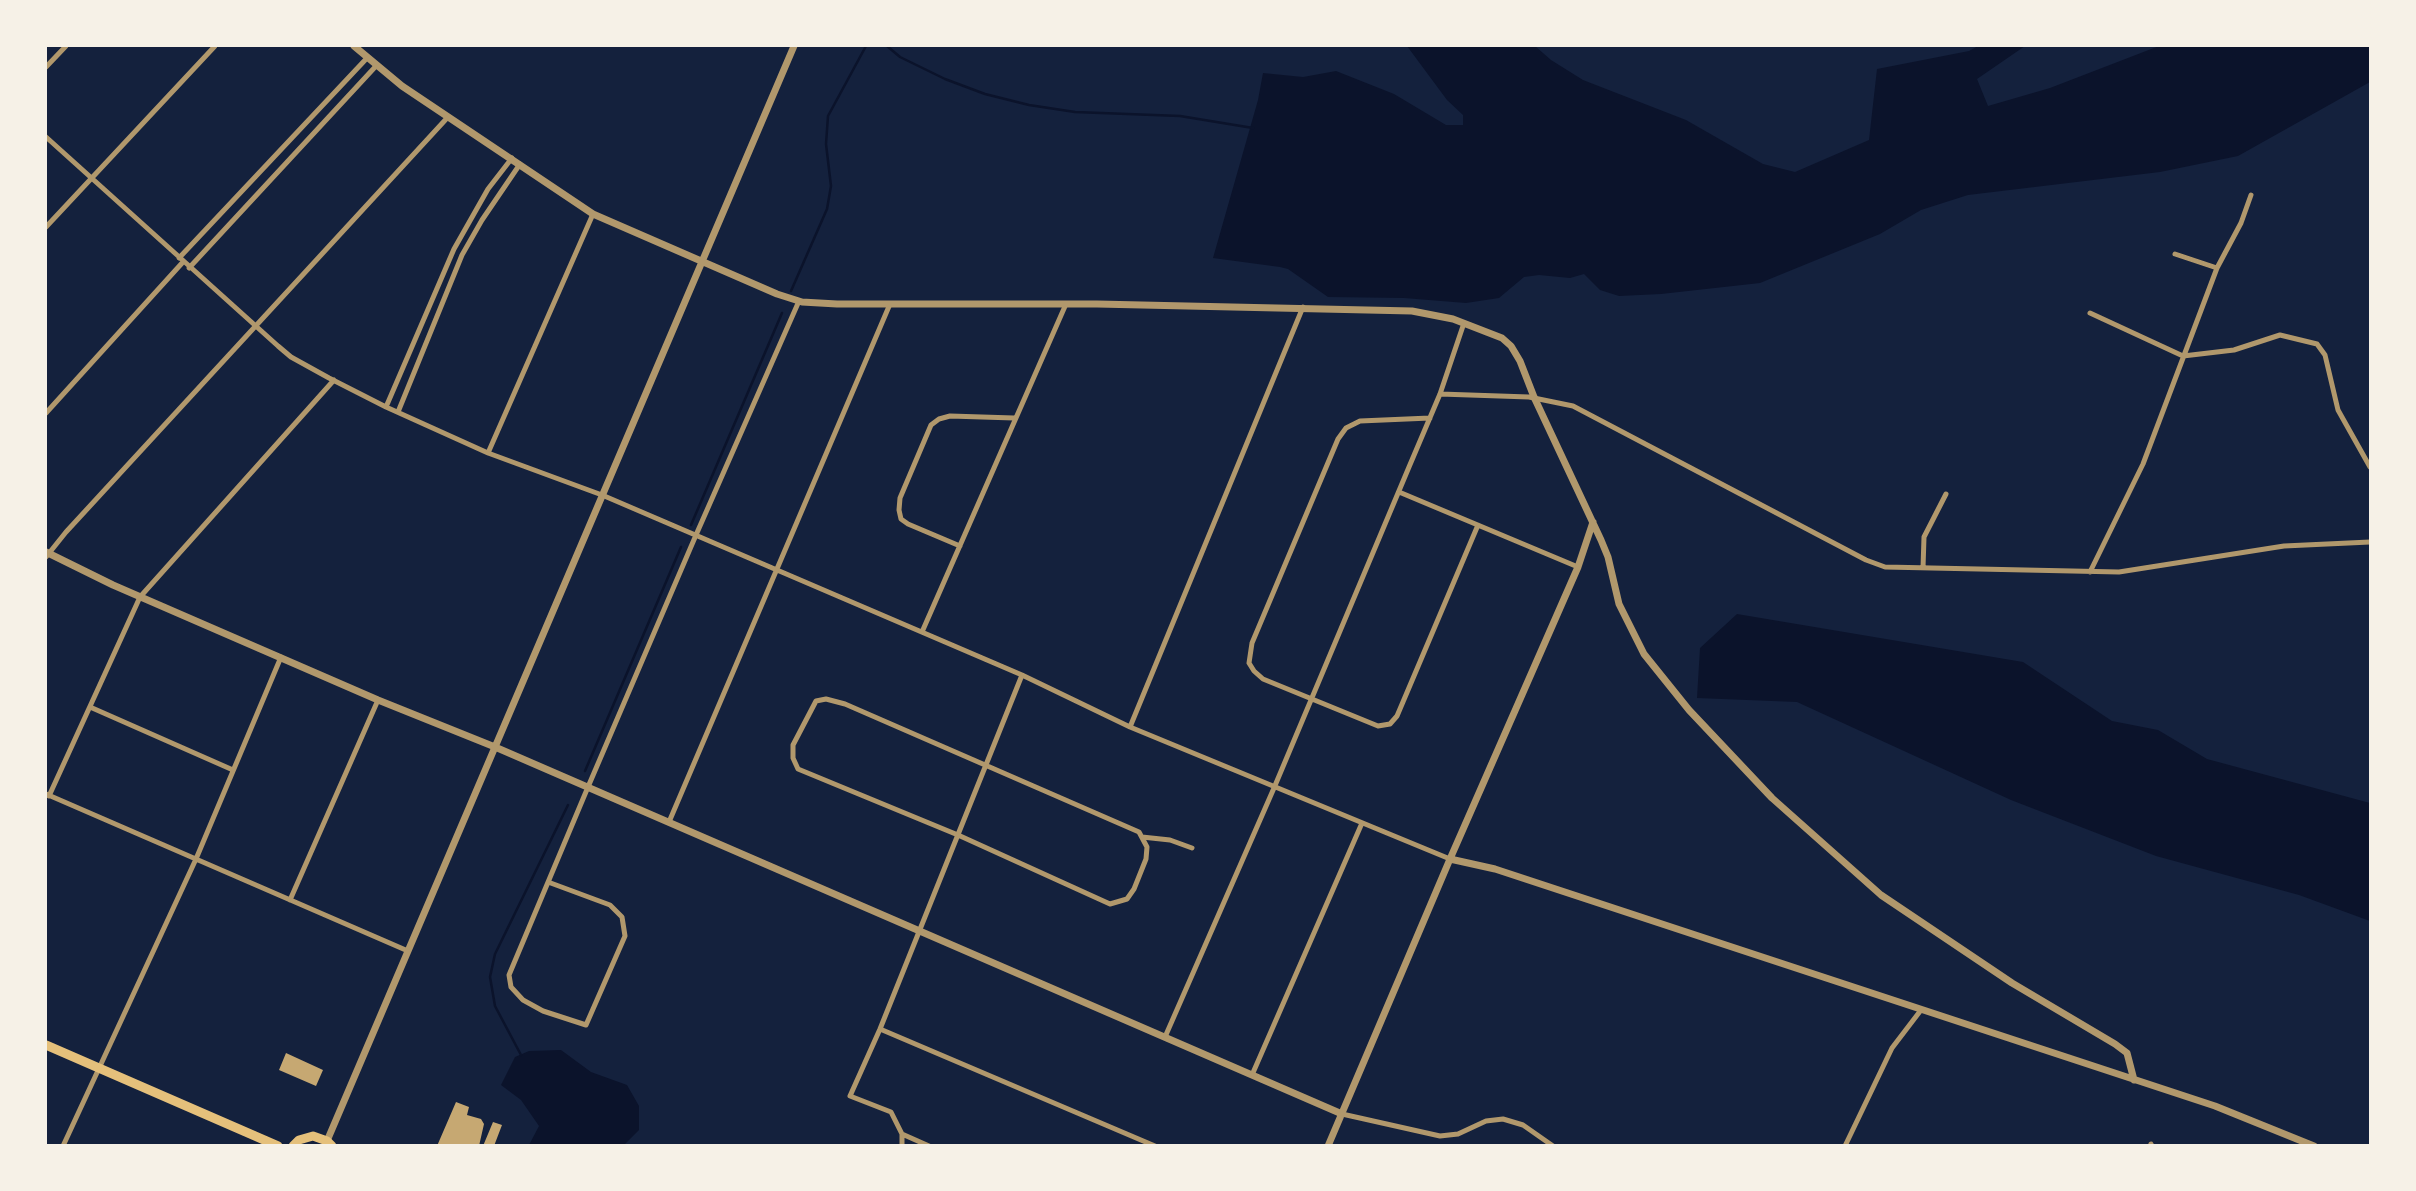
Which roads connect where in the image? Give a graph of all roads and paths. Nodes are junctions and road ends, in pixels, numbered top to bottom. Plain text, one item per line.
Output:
1 (66, 46) edge
2 (215, 46) edge
3 (354, 46) edge
4 (794, 46) edge
5 (367, 58) junction
6 (376, 66) junction
7 (46, 67) edge
8 (448, 117) junction
9 (46, 137) edge
10 (512, 158) junction
11 (520, 164) junction
12 (90, 179) junction
13 (2251, 195) dead end
14 (593, 214) junction
15 (46, 227) edge
16 (2175, 254) dead end
17 (181, 260) junction
18 (702, 261) junction
19 (189, 268) junction
20 (2217, 268) junction
21 (799, 301) junction
22 (890, 304) junction
23 (1066, 304) junction
24 (1303, 307) junction
25 (2090, 313) dead end
26 (1464, 323) junction
27 (255, 326) junction
28 (2183, 356) junction
29 (334, 380) junction
30 (1440, 394) junction
31 (1534, 397) junction
32 (386, 407) junction
33 (398, 412) junction
34 (46, 413) edge
35 (1014, 418) junction
36 (1430, 418) junction
37 (488, 453) junction
38 (2371, 467) edge
39 (1399, 492) junction
40 (1946, 494) dead end
41 (602, 495) junction
42 (1593, 522) junction
43 (1478, 525) junction
44 (696, 535) junction
45 (2371, 542) edge
46 (960, 546) junction
47 (46, 554) edge
48 (1578, 567) junction
49 (1923, 568) junction
50 (776, 570) junction
51 (2091, 572) junction
52 (140, 597) junction
53 (922, 632) junction
54 (281, 657) junction
55 (1022, 676) junction
56 (1310, 698) junction
57 (378, 700) junction
58 (90, 707) junction
59 (1129, 727) junction
60 (495, 747) junction
61 (986, 765) junction
62 (233, 770) junction
63 (588, 787) junction
64 (1274, 788) junction
65 (47, 795) edge
66 (669, 822) junction
67 (1362, 823) junction
68 (958, 835) junction
69 (1142, 837) junction
70 (1192, 848) dead end
71 (196, 859) junction
72 (1450, 859) junction
73 (548, 882) junction
74 (290, 900) junction
75 (919, 931) junction
76 (408, 951) junction
77 (1921, 1010) junction
78 (880, 1029) junction
79 (1165, 1037) junction
80 (46, 1045) edge
81 (100, 1067) junction
82 (1252, 1075) junction
83 (2134, 1080) junction
84 (1342, 1114) junction
85 (902, 1134) junction
86 (2293, 1141) edge
87 (329, 1143) edge
88 (1551, 1145) edge
89 (63, 1146) edge
90 (278, 1146) edge
91 (293, 1146) edge
92 (902, 1146) edge
93 (929, 1146) edge
94 (1155, 1146) edge
95 (1328, 1146) edge
96 (1845, 1146) edge
97 (2314, 1146) edge

1 - 7 street
2 - 12 street
3 - 5 street
4 - 18 street
5 - 6 street
5 - 17 street
6 - 8 street
6 - 19 street
8 - 10 street
8 - 27 street
9 - 12 street
10 - 11 street
10 - 32 street
11 - 14 street
11 - 33 street
12 - 15 street
12 - 17 street
13 - 20 street
14 - 18 street
14 - 37 street
16 - 20 street
17 - 19 street
17 - 34 street
18 - 21 street
18 - 41 street
19 - 27 street
20 - 28 street
21 - 22 street
21 - 44 street
22 - 23 street
22 - 50 street
23 - 24 street
23 - 35 street
24 - 26 street
24 - 59 street
25 - 28 street
26 - 30 street
26 - 31 street
27 - 29 street
27 - 47 street
28 - 38 street
28 - 51 street
29 - 32 street
29 - 52 street
30 - 31 street
30 - 36 street
31 - 42 street
31 - 49 street
32 - 33 street
33 - 37 street
35 - 46 street
35 - 46 street
36 - 39 street
36 - 56 street
37 - 41 street
39 - 43 street
39 - 56 street
40 - 49 street
41 - 44 street
41 - 60 street
42 - 48 street
42 - 83 street
43 - 48 street
43 - 56 street
44 - 50 street
44 - 63 street
45 - 51 street
46 - 53 street
47 - 52 street
48 - 72 street
49 - 51 street
50 - 53 street
50 - 66 street
52 - 54 street
52 - 58 street
53 - 55 street
54 - 57 street
54 - 62 street
55 - 59 street
55 - 61 street
56 - 64 street
57 - 60 street
57 - 74 street
58 - 62 street
58 - 65 street
59 - 64 street
60 - 63 street
60 - 76 street
61 - 68 street
61 - 68 street
61 - 69 street
62 - 71 street
63 - 66 street
63 - 73 street
64 - 67 street
64 - 79 street
65 - 71 street
66 - 75 street
67 - 72 street
67 - 82 street
68 - 69 street
68 - 75 street
69 - 70 street
71 - 74 street
71 - 81 street
72 - 77 street
72 - 84 street
73 - 73 street
74 - 76 street
75 - 78 street
75 - 79 street
76 - 87 street
77 - 83 street
77 - 96 street
78 - 85 street
78 - 94 street
79 - 82 street
80 - 81 main road
81 - 89 street
81 - 90 main road
82 - 84 street
83 - 86 street
84 - 88 street
84 - 95 street
85 - 92 street
85 - 93 street
86 - 97 street
87 - 91 main road

